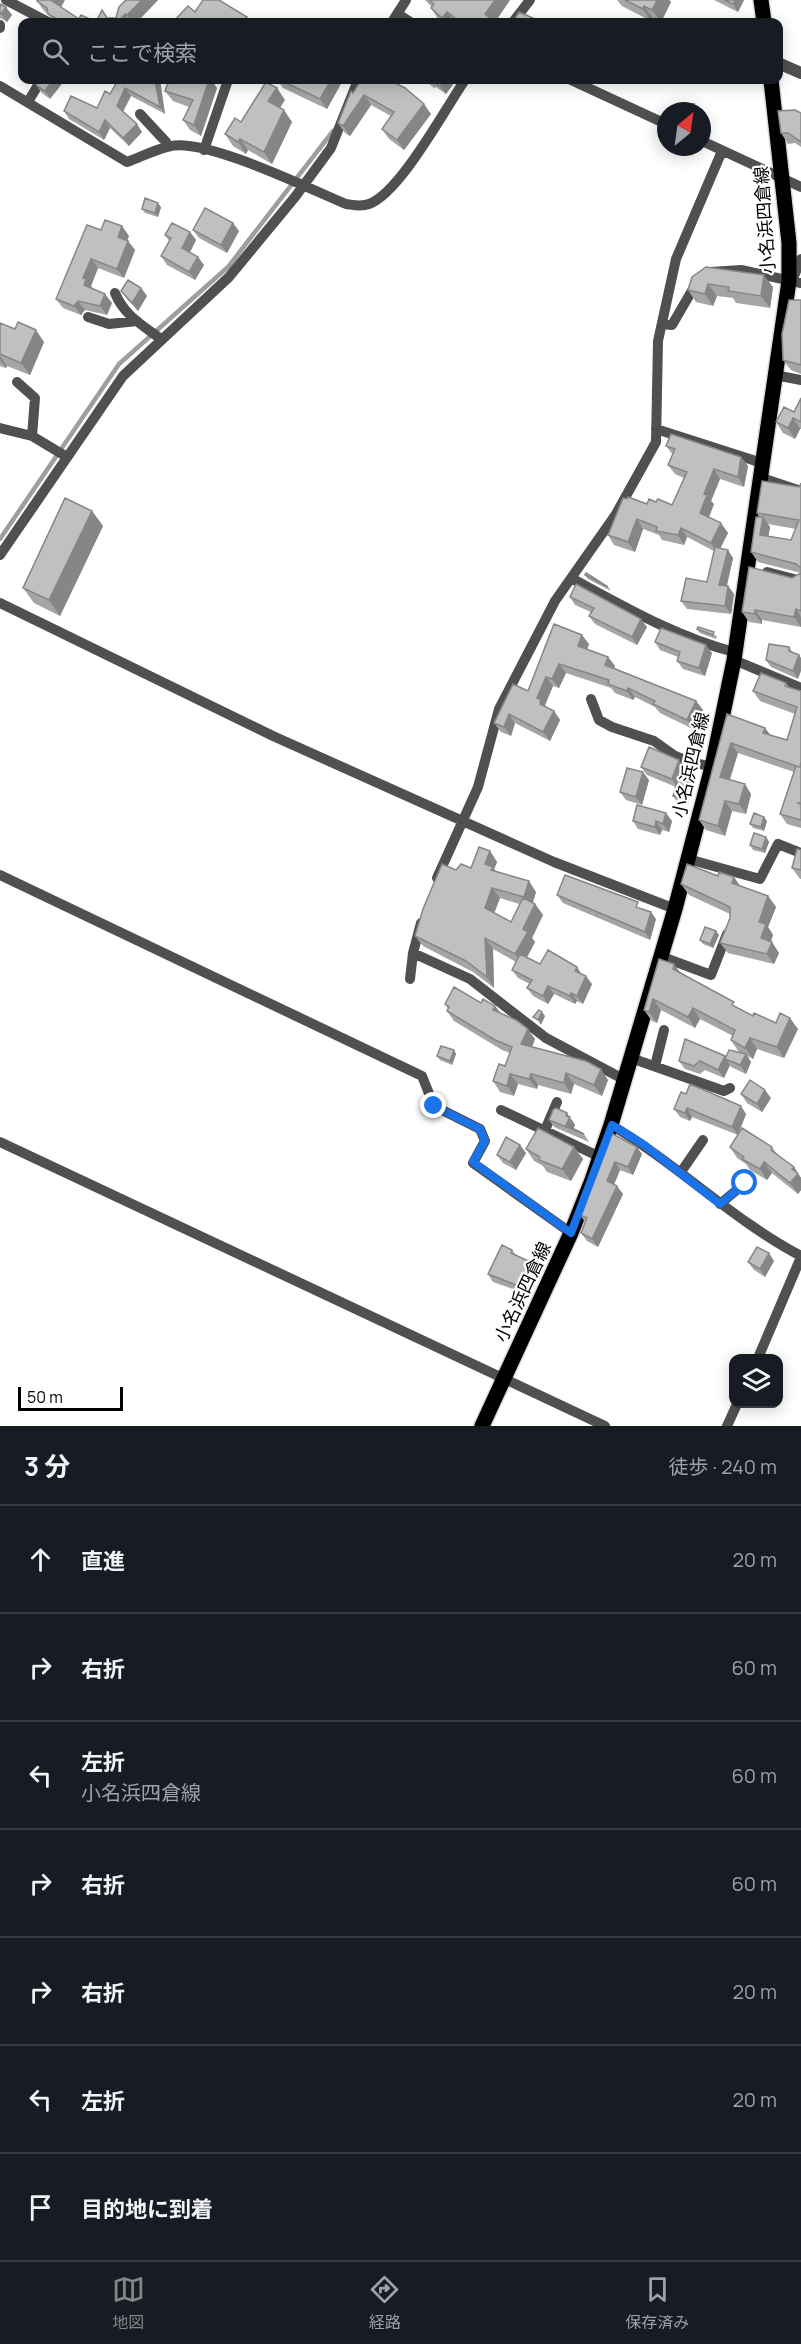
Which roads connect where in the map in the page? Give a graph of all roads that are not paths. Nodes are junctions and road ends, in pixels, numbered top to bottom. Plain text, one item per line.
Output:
1 (6, 0) edge
2 (406, 0) edge
3 (530, 0) edge
4 (761, 0) edge
5 (45, 18) edge
6 (395, 18) edge
7 (516, 18) edge
8 (763, 18) edge
9 (783, 65) edge
10 (801, 73) edge
11 (39, 84) edge
12 (227, 84) edge
13 (356, 84) edge
14 (462, 84) edge
15 (580, 84) edge
16 (771, 84) edge
17 (0, 86) edge
18 (28, 102) junction
19 (140, 114) dead end
20 (657, 120) edge
21 (711, 146) edge
22 (167, 147) junction
23 (204, 150) junction
24 (722, 151) junction
25 (783, 179) junction
26 (297, 184) junction
27 (801, 187) edge
28 (801, 260) edge
29 (794, 282) edge
30 (115, 293) dead end
31 (88, 317) dead end
32 (137, 321) junction
33 (662, 324) junction
34 (155, 335) junction
35 (775, 375) junction
36 (801, 380) edge
37 (17, 382) dead end
38 (0, 428) edge
39 (656, 429) junction
40 (32, 436) junction
41 (63, 454) junction
42 (761, 470) junction
43 (801, 490) edge
44 (0, 555) edge
45 (747, 567) junction
46 (572, 578) junction
47 (801, 581) edge
48 (0, 603) edge
49 (734, 656) junction
50 (801, 688) edge
51 (591, 699) dead end
52 (712, 767) junction
53 (461, 821) junction
54 (801, 853) edge
55 (688, 859) junction
56 (0, 875) edge
57 (433, 888) edge
58 (426, 907) edge
59 (675, 909) junction
60 (730, 926) edge
61 (413, 952) junction
62 (660, 956) junction
63 (410, 979) dead end
64 (664, 1030) dead end
65 (631, 1058) junction
66 (655, 1066) junction
67 (625, 1080) junction
68 (730, 1088) dead end
69 (557, 1102) dead end
70 (501, 1110) dead end
71 (612, 1125) junction
72 (545, 1130) junction
73 (703, 1140) dead end
74 (0, 1142) edge
75 (600, 1157) junction
76 (681, 1172) junction
77 (745, 1183) dead end
78 (720, 1204) junction
79 (571, 1233) junction
80 (801, 1257) edge
81 (760, 1354) edge
82 (504, 1378) junction
83 (735, 1408) edge
84 (482, 1426) edge
85 (605, 1426) edge
86 (727, 1426) edge

1 - 5 street
2 - 6 street
3 - 7 street
4 - 8 main road
9 - 10 street
11 - 18 street
12 - 23 street
13 - 26 street
14 - 26 street
15 - 20 street
16 - 25 main road, 小名浜四倉線
17 - 18 street
18 - 22 street
19 - 22 street
21 - 24 street
22 - 23 street
23 - 26 street
24 - 25 street
24 - 33 street
25 - 27 street
25 - 29 main road, 小名浜四倉線
26 - 34 street
28 - 29 street
29 - 33 street
29 - 35 main road, 小名浜四倉線
30 - 32 street
31 - 32 street
32 - 34 street
33 - 39 street
34 - 41 street
35 - 36 street
35 - 42 main road, 小名浜四倉線
37 - 40 street
38 - 40 street
39 - 42 street
39 - 46 street
40 - 41 street
41 - 44 street
42 - 43 street
42 - 45 main road, 小名浜四倉線
45 - 47 street
45 - 49 main road, 小名浜四倉線
46 - 49 street
46 - 53 street
48 - 53 street
49 - 50 street
49 - 52 main road, 小名浜四倉線
51 - 52 street
52 - 55 main road, 小名浜四倉線
53 - 57 street
53 - 59 street
54 - 55 street
55 - 59 main road, 小名浜四倉線
56 - 79 street
58 - 61 street
59 - 62 main road, 小名浜四倉線
60 - 62 street
61 - 63 street
61 - 67 street
62 - 65 main road, 小名浜四倉線
64 - 66 street
65 - 66 street
65 - 67 main road, 小名浜四倉線
66 - 68 street
67 - 71 main road, 小名浜四倉線
69 - 72 street
70 - 72 street
71 - 75 main road, 小名浜四倉線
71 - 76 street
72 - 75 street
73 - 76 street
74 - 82 street
75 - 79 main road, 小名浜四倉線
76 - 78 street
77 - 78 street
78 - 80 street
79 - 82 main road, 小名浜四倉線
80 - 81 street
82 - 84 main road, 小名浜四倉線
82 - 85 street
83 - 86 street

